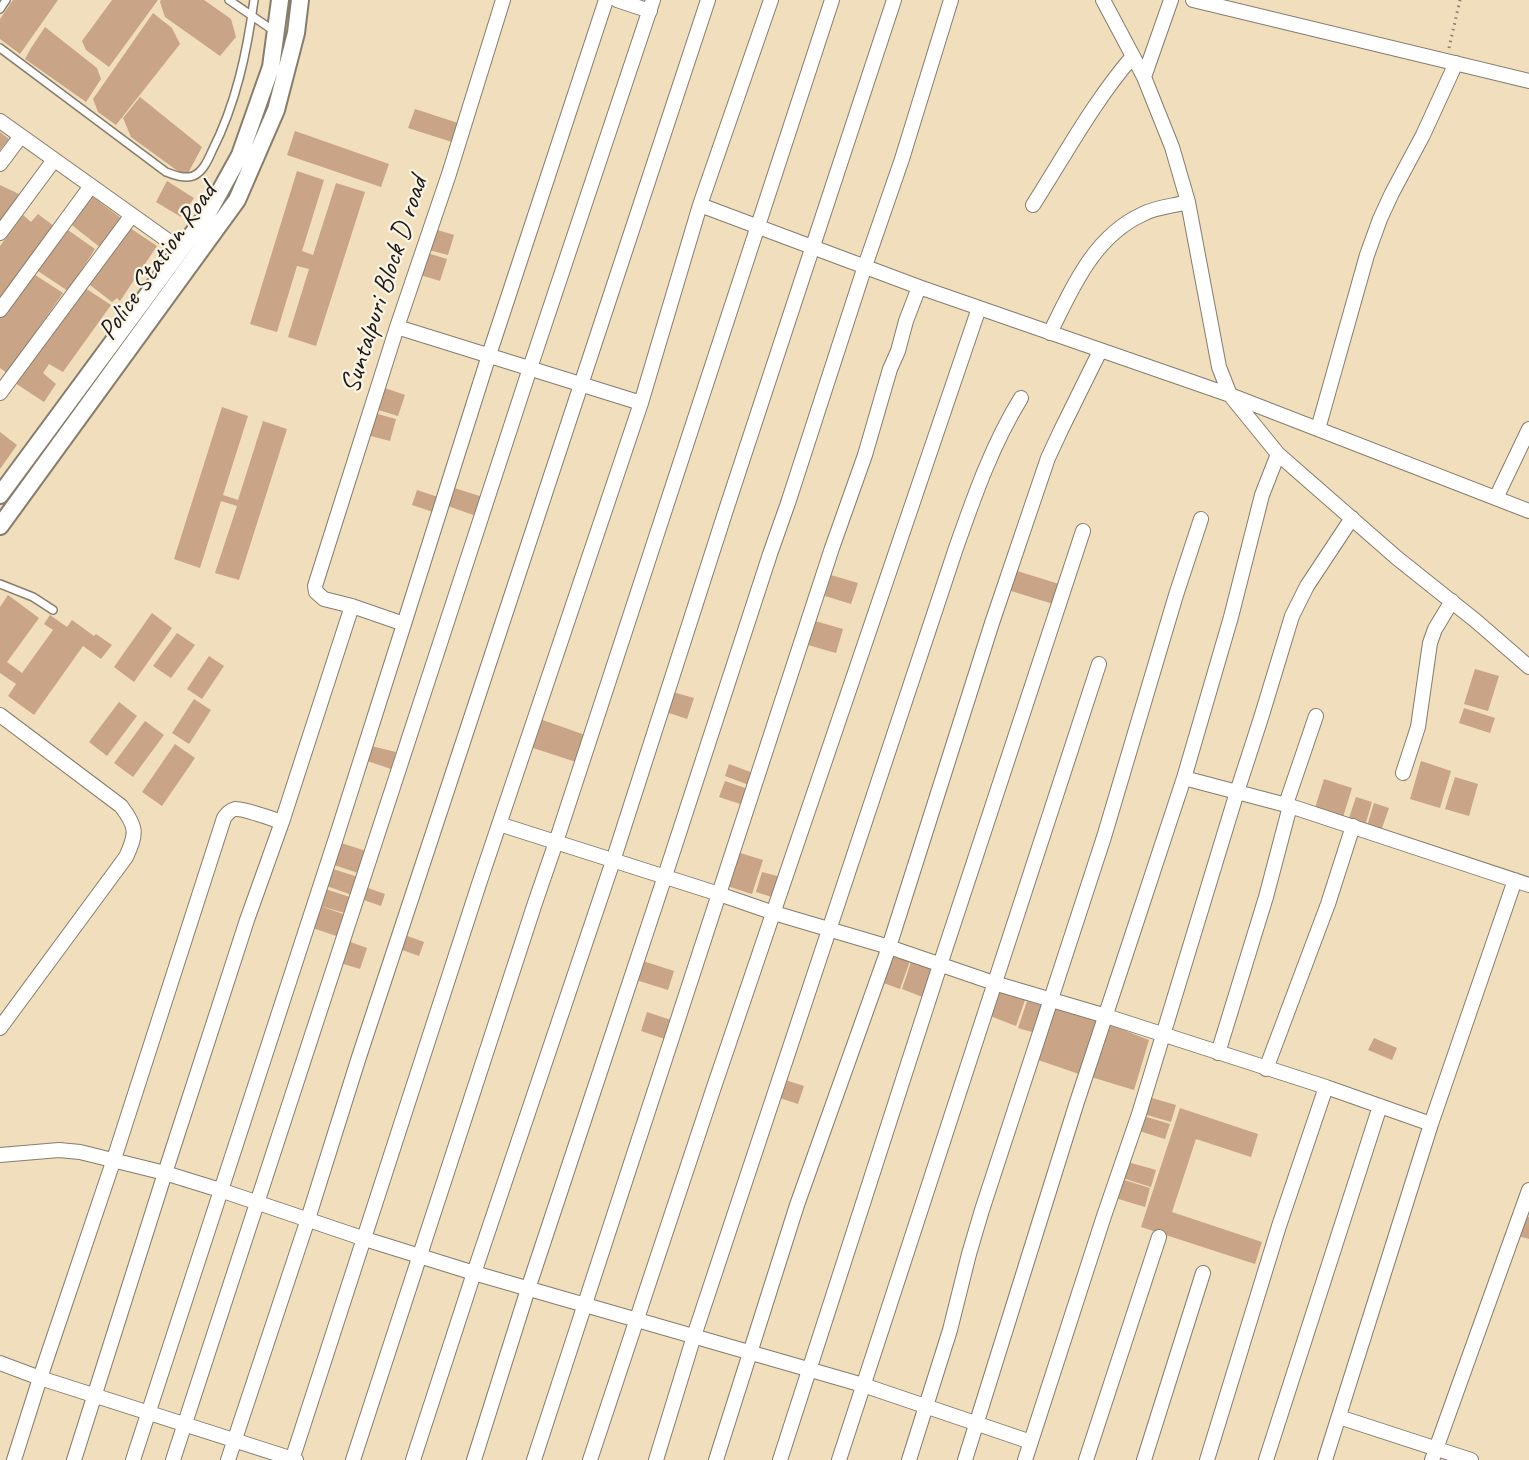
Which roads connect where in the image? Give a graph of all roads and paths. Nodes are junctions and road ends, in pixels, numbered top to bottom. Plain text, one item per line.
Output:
1 (6, 0) edge
2 (229, 0) edge
3 (254, 0) edge
4 (280, 0) edge
5 (300, 0) edge
6 (503, 0) edge
7 (606, 0) edge
8 (617, 0) edge
9 (708, 0) edge
10 (771, 0) edge
11 (832, 0) edge
12 (894, 0) edge
13 (951, 0) edge
14 (1103, 0) edge
15 (1171, 0) edge
16 (1193, 0) edge
17 (1460, 0) edge
18 (651, 5) edge
19 (0, 9) edge
20 (251, 16) junction
21 (276, 32) junction
22 (0, 48) edge
23 (1133, 56) junction
24 (1451, 62) junction
25 (1144, 77) junction
26 (1529, 81) edge
27 (0, 122) edge
28 (21, 136) junction
29 (54, 159) junction
30 (0, 164) edge
31 (91, 186) junction
32 (1188, 202) junction
33 (700, 205) junction
34 (1033, 205) dead end
35 (132, 215) junction
36 (758, 226) junction
37 (0, 233) edge
38 (813, 247) junction
39 (181, 250) junction
40 (865, 266) junction
41 (919, 287) junction
42 (979, 308) junction
43 (0, 310) edge
44 (397, 327) junction
45 (1050, 333) junction
46 (1100, 351) junction
47 (489, 356) junction
48 (530, 368) junction
49 (581, 385) junction
50 (0, 393) edge
51 (1230, 395) junction
52 (1021, 398) dead end
53 (640, 403) junction
54 (1318, 429) junction
55 (1529, 429) edge
56 (1278, 454) junction
57 (0, 495) edge
58 (1496, 498) junction
59 (1529, 511) edge
60 (1352, 518) junction
61 (1201, 519) dead end
62 (0, 526) edge
63 (1083, 531) dead end
64 (0, 584) edge
65 (1452, 601) junction
66 (352, 606) junction
67 (53, 610) dead end
68 (404, 624) junction
69 (1098, 664) dead end
70 (1529, 668) edge
71 (0, 715) edge
72 (1316, 716) dead end
73 (1403, 773) dead end
74 (1184, 778) junction
75 (1237, 792) junction
76 (1288, 805) junction
77 (282, 822) junction
78 (499, 824) junction
79 (1353, 826) junction
80 (556, 842) junction
81 (613, 861) junction
82 (665, 876) junction
83 (1515, 880) junction
84 (1529, 885) edge
85 (719, 894) junction
86 (774, 913) junction
87 (829, 929) junction
88 (889, 947) junction
89 (940, 965) junction
90 (994, 983) junction
91 (1051, 1000) junction
92 (5, 1010) edge
93 (1106, 1016) junction
94 (0, 1028) edge
95 (1162, 1035) junction
96 (1218, 1053) junction
97 (1266, 1069) junction
98 (1326, 1087) junction
99 (1380, 1106) junction
100 (1431, 1124) junction
101 (0, 1155) edge
102 (114, 1159) junction
103 (165, 1173) junction
104 (220, 1190) junction
105 (1529, 1190) edge
106 (258, 1203) junction
107 (308, 1219) junction
108 (1159, 1237) dead end
109 (365, 1239) junction
110 (419, 1256) junction
111 (474, 1273) junction
112 (1203, 1273) dead end
113 (528, 1289) junction
114 (585, 1304) junction
115 (636, 1319) junction
116 (694, 1335) junction
117 (751, 1352) junction
118 (0, 1363) edge
119 (809, 1369) junction
120 (40, 1378) junction
121 (863, 1385) junction
122 (94, 1395) junction
123 (926, 1407) junction
124 (148, 1412) junction
125 (1339, 1417) junction
126 (184, 1424) junction
127 (976, 1424) junction
128 (234, 1441) junction
129 (1031, 1442) junction
130 (1434, 1454) edge
131 (14, 1460) edge
132 (74, 1460) edge
133 (133, 1460) edge
134 (173, 1460) edge
135 (228, 1460) edge
136 (293, 1460) edge
137 (353, 1460) edge
138 (413, 1460) edge
139 (474, 1460) edge
140 (534, 1460) edge
141 (590, 1460) edge
142 (656, 1460) edge
143 (716, 1460) edge
144 (780, 1460) edge
145 (838, 1460) edge
146 (909, 1460) edge
147 (965, 1460) edge
148 (1025, 1460) edge
149 (1086, 1460) edge
150 (1144, 1460) edge
151 (1208, 1460) edge
152 (1266, 1460) edge
153 (1325, 1460) edge
154 (1471, 1460) edge

1 - 19 lane
2 - 20 lane
3 - 20 lane
4 - 21 street, Police Station Road
5 - 62 street, Police Station Road
6 - 44 street, Suntalpuri Block D road
7 - 47 street
8 - 18 street
9 - 49 street
10 - 33 street
11 - 36 street
12 - 38 street
13 - 40 street
14 - 23 street
15 - 25 street
16 - 24 street
17 - 24 path
18 - 48 street
20 - 21 lane
20 - 22 lane
21 - 39 street, Police Station Road
23 - 25 street
23 - 34 street
24 - 26 street
24 - 54 street
25 - 32 street
27 - 28 street
28 - 29 street
28 - 30 street
29 - 31 street
29 - 37 street
31 - 35 street
31 - 43 street
32 - 45 street
32 - 51 street
33 - 36 street
33 - 53 street
35 - 39 street
35 - 50 street
36 - 38 street
36 - 80 street
38 - 40 street
38 - 81 street
39 - 57 street, Police Station Road
40 - 41 street
40 - 82 street
41 - 42 street
41 - 85 street
42 - 45 street
42 - 86 street
44 - 47 street
44 - 66 street, Suntalpuri Block D road
45 - 46 street
46 - 51 street
46 - 88 street
47 - 48 street
47 - 68 street
48 - 49 street
48 - 106 street
49 - 53 street
49 - 107 street
51 - 54 street
51 - 56 street
52 - 87 street
53 - 78 street
54 - 58 street
55 - 58 street
56 - 60 street
56 - 74 street
58 - 59 street
60 - 65 street
60 - 75 street
61 - 91 street
63 - 89 street
64 - 67 lane
65 - 70 street
65 - 73 street
66 - 68 street
66 - 77 street
68 - 104 street
69 - 90 street
71 - 92 street
72 - 76 street
74 - 75 street
74 - 93 street
75 - 76 street
75 - 95 street
76 - 79 street
76 - 96 street
77 - 102 street
77 - 103 street
78 - 80 street
78 - 109 street
79 - 83 street
79 - 97 street
80 - 81 street
80 - 110 street
81 - 82 street
81 - 111 street
82 - 85 street
82 - 113 street
83 - 84 street
83 - 100 street
85 - 86 street
85 - 114 street
86 - 87 street
86 - 115 street
87 - 88 street
87 - 116 street
88 - 89 street
88 - 117 street
89 - 90 street
89 - 119 street
90 - 91 street
90 - 121 street
91 - 93 street
91 - 123 street
92 - 94 street
93 - 95 street
93 - 127 street
95 - 96 street
95 - 129 street
96 - 97 street
97 - 98 street
98 - 99 street
98 - 151 street
99 - 100 street
99 - 152 street
100 - 125 street
101 - 102 street
102 - 103 street
102 - 120 street
103 - 104 street
103 - 122 street
104 - 106 street
104 - 124 street
105 - 130 street
106 - 107 street
106 - 126 street
107 - 109 street
107 - 128 street
108 - 149 street
109 - 110 street
109 - 136 street
110 - 111 street
110 - 137 street
111 - 113 street
111 - 138 street
112 - 150 street
113 - 114 street
113 - 139 street
114 - 115 street
114 - 140 street
115 - 116 street
115 - 141 street
116 - 117 street
116 - 142 street
117 - 119 street
117 - 143 street
118 - 120 street
119 - 121 street
119 - 144 street
120 - 122 street
120 - 131 street
121 - 123 street
121 - 145 street
122 - 124 street
122 - 132 street
123 - 127 street
123 - 146 street
124 - 126 street
124 - 133 street
125 - 130 street
125 - 153 street
126 - 128 street
126 - 134 street
127 - 129 street
127 - 147 street
128 - 135 street
128 - 136 street
129 - 148 street
130 - 154 street

